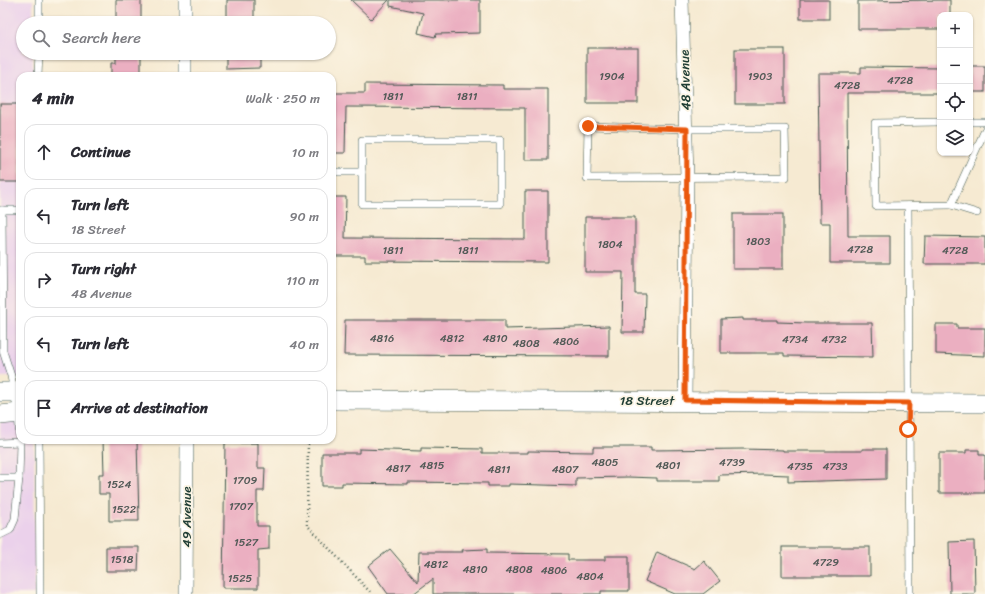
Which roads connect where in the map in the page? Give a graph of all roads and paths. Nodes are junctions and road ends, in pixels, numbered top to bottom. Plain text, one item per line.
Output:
1 (39, 0) edge
2 (185, 0) edge
3 (682, 0) edge
4 (39, 16) edge
5 (185, 16) edge
6 (38, 60) edge
7 (185, 60) edge
8 (38, 72) edge
9 (185, 72) edge
10 (937, 122) edge
11 (973, 122) edge
12 (985, 122) edge
13 (687, 129) junction
14 (985, 130) edge
15 (336, 172) edge
16 (362, 172) junction
17 (687, 177) junction
18 (951, 205) junction
19 (908, 206) junction
20 (1, 210) edge
21 (16, 210) edge
22 (976, 213) dead end
23 (1, 219) edge
24 (1, 233) edge
25 (3, 364) edge
26 (11, 392) edge
27 (336, 400) edge
28 (685, 400) junction
29 (909, 403) junction
30 (985, 403) edge
31 (13, 413) edge
32 (16, 425) edge
33 (16, 442) edge
34 (0, 443) edge
35 (20, 444) edge
36 (39, 444) edge
37 (187, 444) edge
38 (308, 444) edge
39 (0, 478) edge
40 (19, 478) junction
41 (0, 535) edge
42 (40, 594) edge
43 (186, 594) edge
44 (372, 594) edge
45 (910, 594) edge

1 - 4 lane
2 - 5 street
3 - 13 street, 48 Avenue
6 - 8 lane
7 - 9 street
10 - 19 lane
11 - 12 lane
13 - 17 street, 48 Avenue
13 - 17 lane
13 - 17 lane
14 - 18 lane
15 - 16 lane
16 - 16 lane
17 - 28 street, 48 Avenue
18 - 19 lane
18 - 22 lane
19 - 29 lane
20 - 21 lane
20 - 23 lane
23 - 24 lane
24 - 25 lane
25 - 26 lane
26 - 31 lane
27 - 28 street, 18 Street
28 - 29 street, 18 Street
29 - 30 street, 18 Street
29 - 45 lane
31 - 32 lane
33 - 34 lane
35 - 40 lane
36 - 42 lane
37 - 43 street, 49 Avenue
38 - 44 path
39 - 40 lane
40 - 41 lane

